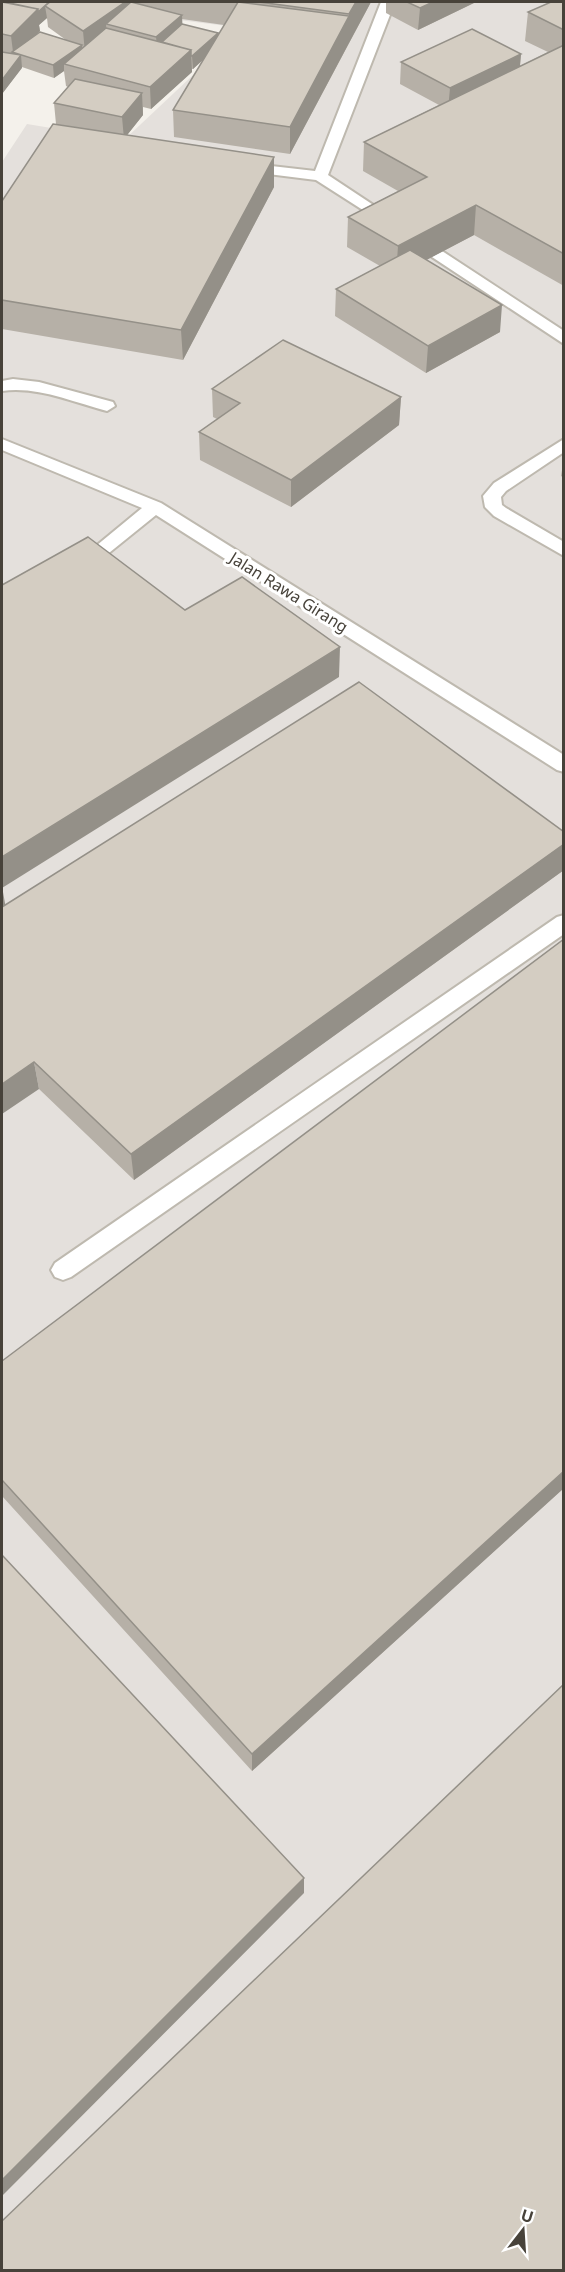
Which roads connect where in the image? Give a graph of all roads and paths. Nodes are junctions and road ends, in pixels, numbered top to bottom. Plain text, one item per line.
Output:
1 (388, 2) edge
2 (227, 165) edge
3 (320, 176) junction
4 (392, 224) edge
5 (437, 254) edge
6 (564, 339) edge
7 (2, 386) edge
8 (107, 406) dead end
9 (2, 444) edge
10 (564, 444) edge
11 (155, 507) junction
12 (564, 550) edge
13 (111, 578) edge
14 (564, 765) edge
15 (564, 923) edge
16 (63, 1270) dead end

1 - 3 lane
2 - 3 lane
3 - 4 lane
5 - 6 lane
7 - 8 lane
9 - 11 lane, Jalan Rawa Girang
10 - 12 lane
11 - 13 lane
11 - 14 lane, Jalan Rawa Girang
15 - 16 lane

